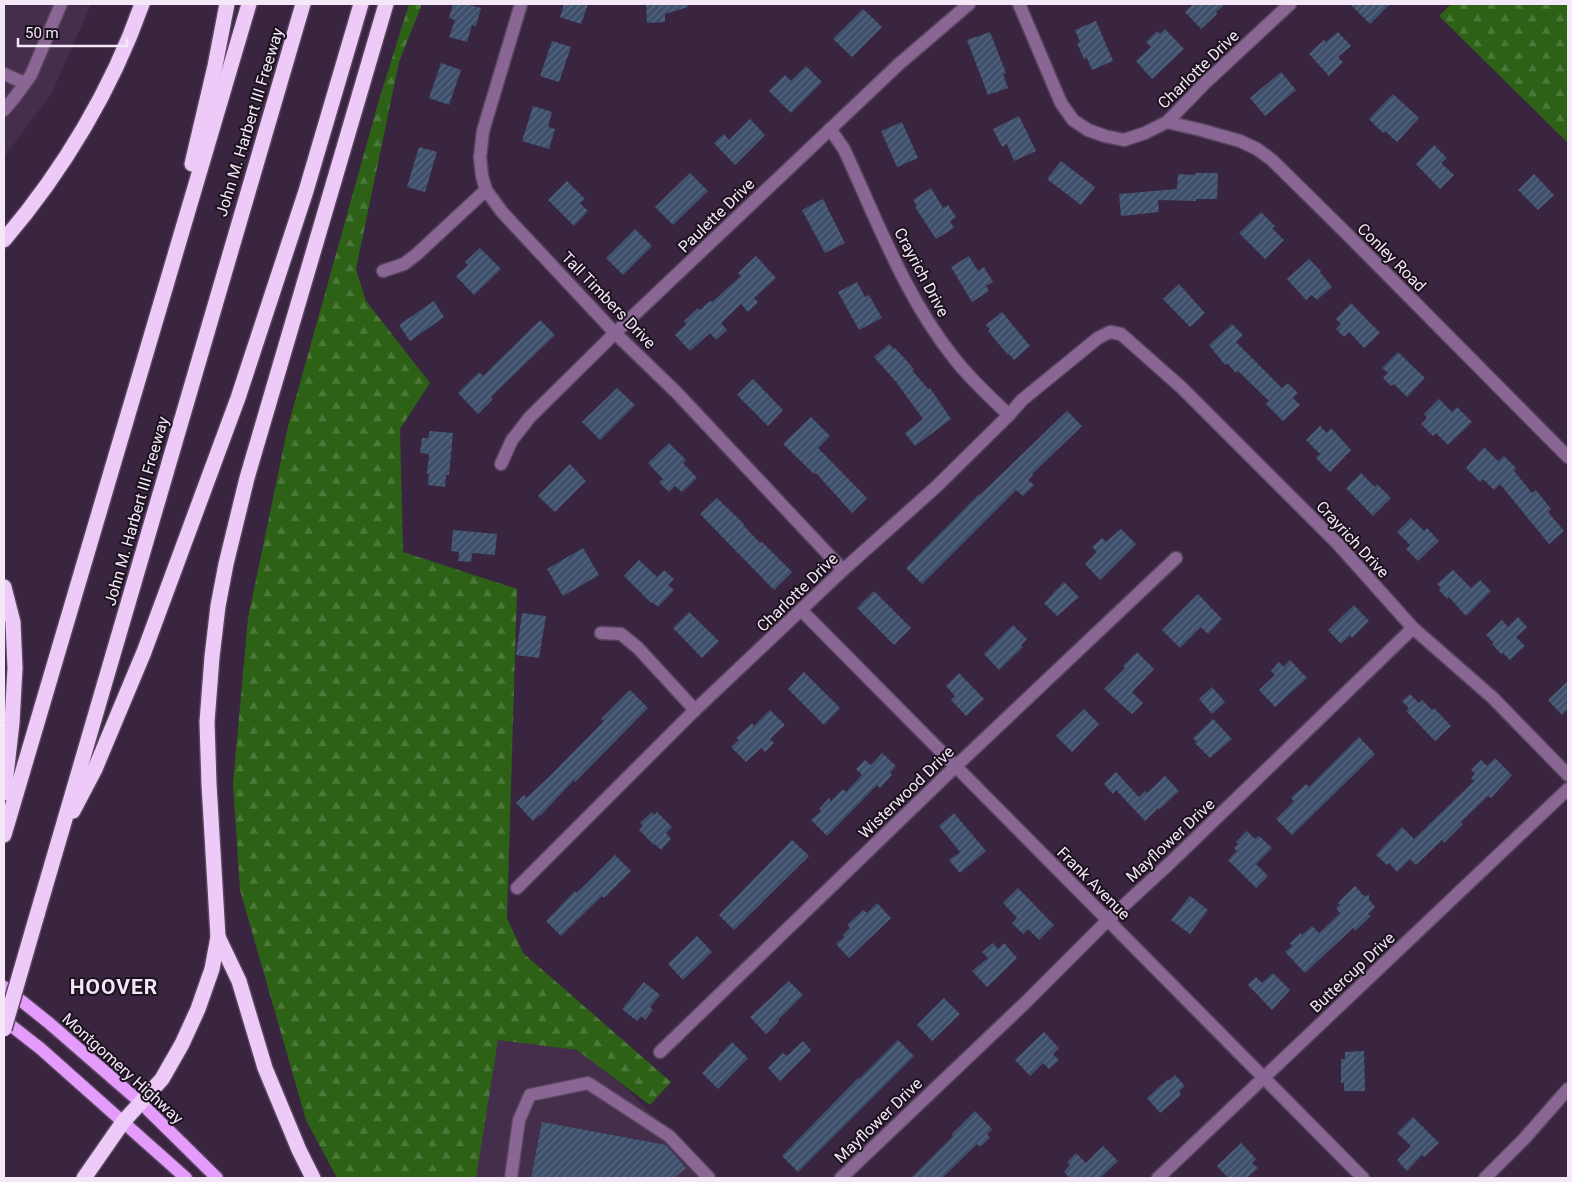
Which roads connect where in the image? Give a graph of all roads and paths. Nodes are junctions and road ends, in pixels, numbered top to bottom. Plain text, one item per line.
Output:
1 (62, 4) edge
2 (142, 4) edge
3 (227, 4) edge
4 (249, 4) edge
5 (303, 4) edge
6 (361, 4) edge
7 (386, 4) edge
8 (521, 4) edge
9 (969, 4) edge
10 (1018, 4) edge
11 (1290, 4) edge
12 (4, 74) edge
13 (25, 83) junction
14 (4, 110) edge
15 (1167, 122) junction
16 (830, 128) junction
17 (486, 190) junction
18 (4, 240) edge
19 (383, 271) dead end
20 (1110, 332) joint
21 (615, 333) junction
22 (152, 334) junction
23 (1009, 415) junction
24 (1568, 457) edge
25 (500, 464) dead end
26 (1176, 558) dead end
27 (843, 570) junction
28 (4, 588) edge
29 (801, 610) junction
30 (1413, 628) junction
31 (601, 633) dead end
32 (695, 710) junction
33 (956, 766) junction
34 (1568, 775) edge
35 (1568, 789) edge
36 (4, 793) edge
37 (4, 835) edge
38 (57, 841) junction
39 (517, 888) dead end
40 (1108, 920) junction
41 (218, 937) junction
42 (4, 987) edge
43 (4, 1020) edge
44 (4, 1029) edge
45 (660, 1052) dead end
46 (1264, 1077) junction
47 (1568, 1089) edge
48 (140, 1102) junction
49 (122, 1122) junction
50 (84, 1178) edge
51 (186, 1178) edge
52 (216, 1178) edge
53 (313, 1178) edge
54 (511, 1178) edge
55 (709, 1178) edge
56 (841, 1178) edge
57 (1158, 1178) edge
58 (1363, 1178) edge
59 (1485, 1178) edge

1 - 13 street
2 - 18 highway
3 - 22 highway
4 - 22 highway, John M. Harbert III Freeway
5 - 38 highway, John M. Harbert III Freeway
6 - 38 highway
7 - 41 highway
8 - 17 street, Tall Timbers Drive
9 - 16 street, Paulette Drive
10 - 15 street, Charlotte Drive
11 - 15 street, Charlotte Drive
12 - 13 street
13 - 14 street
15 - 24 street, Conley Road
16 - 21 street, Paulette Drive
16 - 23 street, Crayrich Drive
17 - 19 street
17 - 21 street, Tall Timbers Drive
20 - 23 street, Charlotte Drive
20 - 30 street, Crayrich Drive
21 - 25 street, Paulette Drive
21 - 27 street, Tall Timbers Drive
22 - 37 highway, John M. Harbert III Freeway
23 - 27 street, Charlotte Drive
26 - 33 street, Wisterwood Drive
27 - 29 street, Charlotte Drive
28 - 36 highway
29 - 32 street, Charlotte Drive
29 - 33 street, Frank Avenue
30 - 34 street, Crayrich Drive
30 - 40 street, Mayflower Drive
31 - 32 street
32 - 39 street, Charlotte Drive
33 - 40 street, Frank Avenue
33 - 45 street, Wisterwood Drive
35 - 46 street, Buttercup Drive
38 - 44 highway, John M. Harbert III Freeway, bridge
40 - 46 street, Frank Avenue
40 - 56 street, Mayflower Drive
41 - 48 highway
41 - 53 highway
42 - 48 main road, Montgomery Highway
43 - 49 main road
46 - 57 street, Buttercup Drive
46 - 58 street, Frank Avenue
47 - 59 street
48 - 49 highway
48 - 52 main road, Montgomery Highway
49 - 50 highway
49 - 51 main road
54 - 55 street

